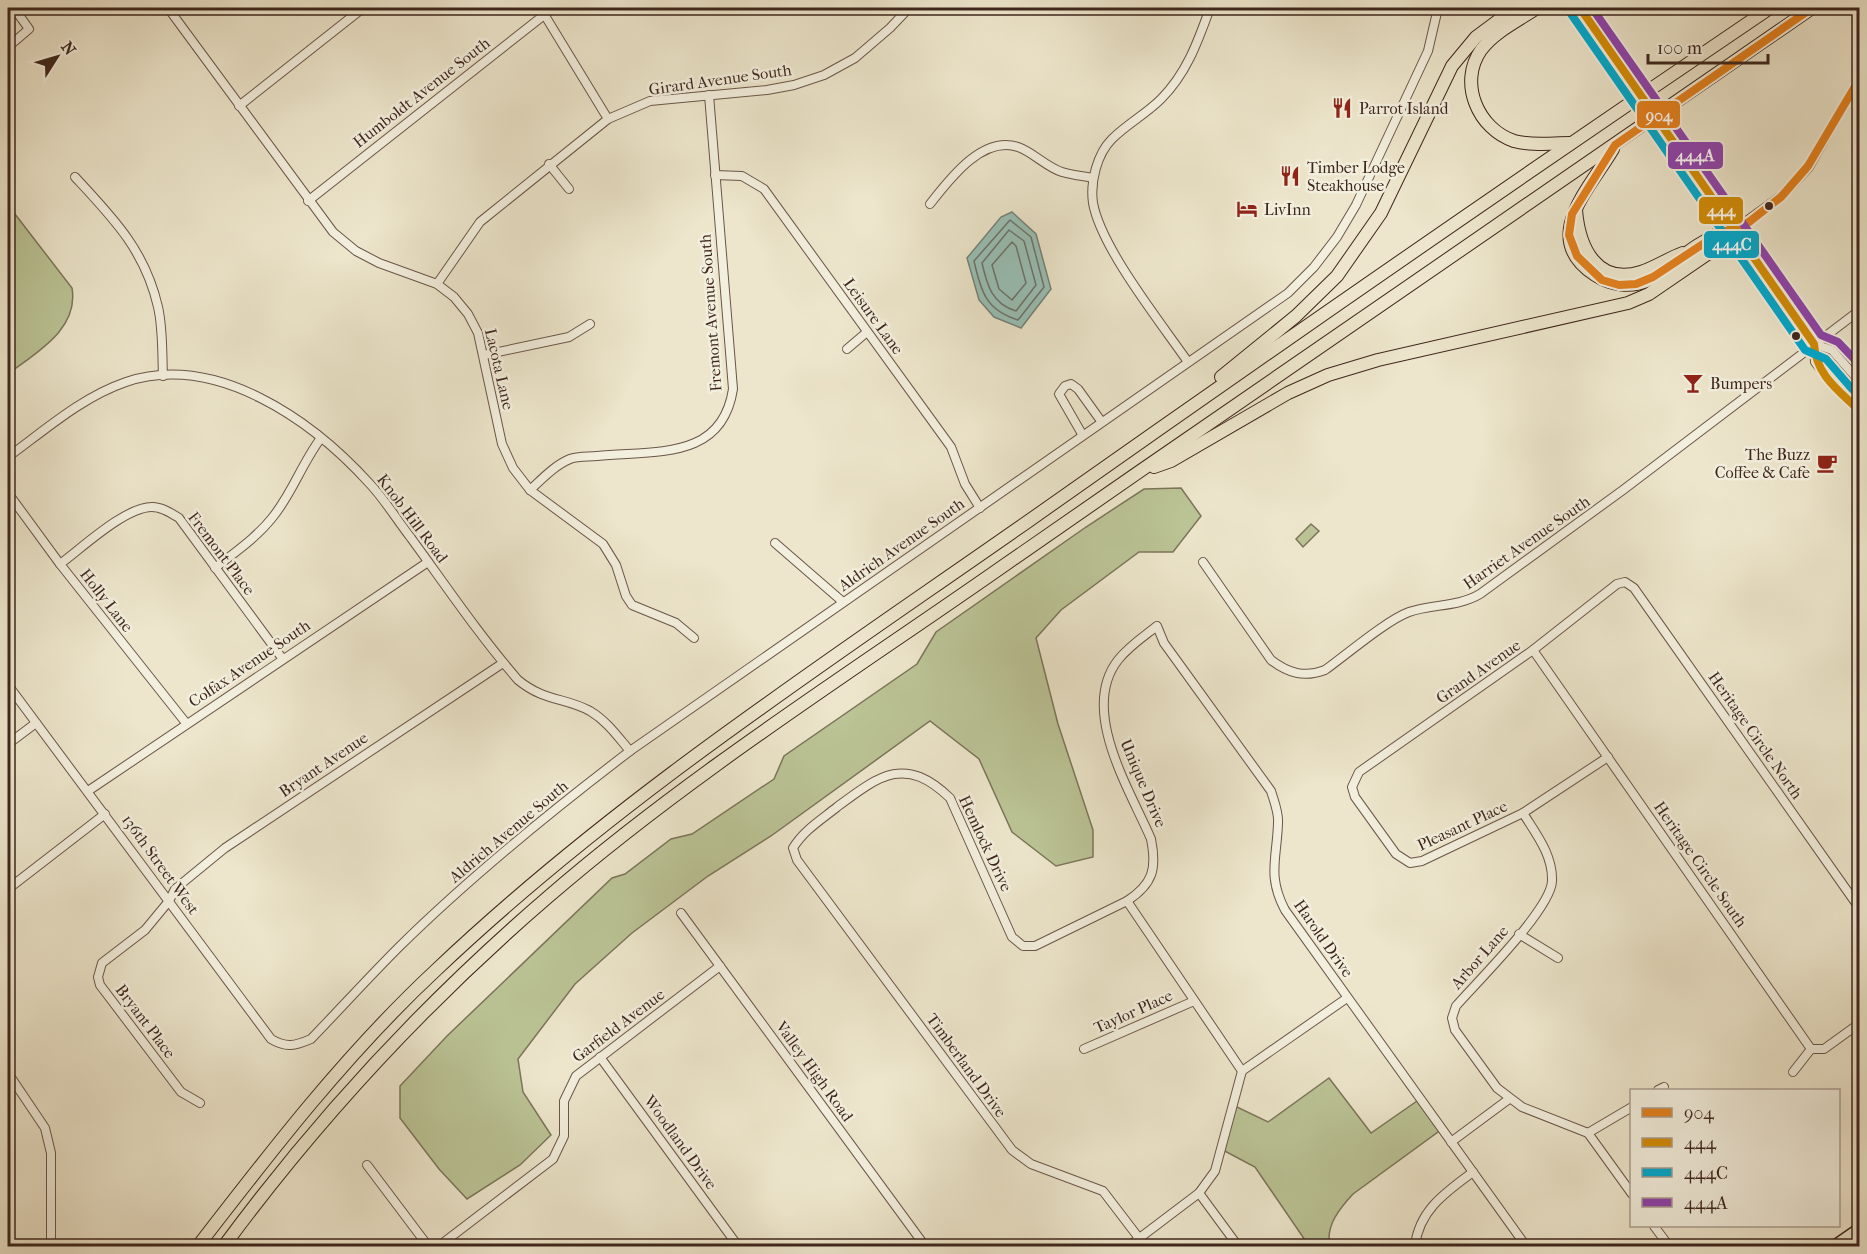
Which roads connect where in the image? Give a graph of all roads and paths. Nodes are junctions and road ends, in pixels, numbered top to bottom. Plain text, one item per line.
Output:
1 (14, 8) edge
2 (363, 8) edge
3 (553, 8) edge
4 (909, 8) edge
5 (1210, 8) edge
6 (1438, 8) edge
7 (1515, 8) edge
8 (1537, 8) edge
9 (1580, 8) edge
10 (1770, 8) edge
11 (1812, 8) edge
12 (170, 9) edge
13 (544, 15) junction
14 (8, 47) edge
15 (1860, 77) edge
16 (709, 95) junction
17 (239, 106) junction
18 (608, 119) junction
19 (1571, 143) junction
20 (1615, 146) junction
21 (549, 164) junction
22 (716, 175) junction
23 (75, 177) dead end
24 (1093, 178) junction
25 (569, 189) dead end
26 (308, 201) junction
27 (930, 204) dead end
28 (1734, 230) junction
29 (437, 284) junction
30 (1860, 310) edge
31 (590, 324) dead end
32 (867, 332) junction
33 (1814, 344) junction
34 (847, 349) dead end
35 (483, 355) junction
36 (1188, 362) junction
37 (163, 376) junction
38 (1860, 382) edge
39 (1860, 411) edge
40 (1101, 421) junction
41 (1082, 434) junction
42 (1147, 437) junction
43 (321, 438) junction
44 (8, 458) edge
45 (1136, 473) junction
46 (530, 490) junction
47 (8, 493) edge
48 (980, 508) junction
49 (775, 543) dead end
50 (428, 562) junction
51 (1203, 562) dead end
52 (60, 564) junction
53 (216, 568) junction
54 (1625, 582) joint
55 (843, 602) junction
56 (1157, 626) joint
57 (694, 638) dead end
58 (1533, 650) junction
59 (282, 658) junction
60 (503, 663) junction
61 (8, 685) edge
62 (36, 723) junction
63 (186, 723) junction
64 (8, 744) edge
65 (630, 751) junction
66 (1608, 757) junction
67 (1352, 787) joint
68 (88, 791) junction
69 (1523, 813) junction
70 (105, 814) junction
71 (797, 860) joint
72 (8, 889) edge
73 (1127, 901) junction
74 (169, 902) junction
75 (1860, 909) edge
76 (681, 913) dead end
77 (1519, 934) junction
78 (1558, 958) dead end
79 (720, 966) junction
80 (1347, 998) junction
81 (1194, 1001) junction
82 (1860, 1023) edge
83 (297, 1046) joint
84 (1811, 1048) junction
85 (1084, 1049) dead end
86 (600, 1057) junction
87 (1242, 1071) junction
88 (1793, 1072) dead end
89 (8, 1073) edge
90 (1509, 1099) junction
91 (200, 1103) dead end
92 (1630, 1108) edge
93 (1588, 1133) junction
94 (1451, 1142) junction
95 (367, 1166) dead end
96 (1473, 1172) junction
97 (1630, 1191) edge
98 (1199, 1193) junction
99 (1655, 1227) edge
100 (1860, 1227) edge
101 (1139, 1238) junction
102 (51, 1246) edge
103 (198, 1246) edge
104 (224, 1246) edge
105 (428, 1246) edge
106 (439, 1246) edge
107 (738, 1246) edge
108 (925, 1246) edge
109 (1129, 1246) edge
110 (1145, 1246) edge
111 (1238, 1246) edge
112 (1415, 1246) edge
113 (1526, 1246) edge
114 (1669, 1246) edge
115 (1834, 1246) edge

1 - 14 street
2 - 17 street
3 - 13 street, Humboldt Avenue South
4 - 16 street, Girard Avenue South
5 - 24 street
6 - 36 street, Aldrich Avenue South
7 - 42 highway
8 - 19 highway
9 - 28 street, bridge
10 - 19 highway
11 - 20 highway
12 - 17 street, Lacota Lane
13 - 18 street
13 - 26 street, Humboldt Avenue South
15 - 28 street
16 - 18 street, Girard Avenue South
16 - 22 street, Fremont Avenue South
17 - 26 street, Lacota Lane
18 - 21 street, Girard Avenue South
19 - 42 highway
20 - 28 highway
20 - 45 highway
21 - 25 street
21 - 29 street, Girard Avenue South
22 - 32 street, Leisure Lane
22 - 46 street, Fremont Avenue South
23 - 37 street
24 - 27 street
24 - 36 street
26 - 29 street, Lacota Lane
28 - 33 street
28 - 45 highway
29 - 35 street, Lacota Lane
30 - 33 street, Harriet Avenue South
31 - 35 street
32 - 34 street
32 - 48 street, Leisure Lane
33 - 38 street
33 - 39 street
33 - 51 street, Harriet Avenue South
35 - 46 street, Lacota Lane
36 - 40 street, Aldrich Avenue South
37 - 43 street, Knob Hill Road
37 - 44 street, Knob Hill Road
40 - 41 street, Aldrich Avenue South
40 - 41 street
41 - 48 street, Aldrich Avenue South
42 - 103 highway
43 - 50 street, Knob Hill Road
43 - 53 street
45 - 104 highway
46 - 57 street, Lacota Lane
47 - 52 street, Holly Lane
48 - 55 street, Aldrich Avenue South
49 - 55 street
50 - 59 street, Colfax Avenue South
50 - 60 street, Knob Hill Road
52 - 53 street, Fremont Place
52 - 63 street, Holly Lane
53 - 59 street, Fremont Place
54 - 58 street, Grand Avenue
54 - 75 street, Heritage Circle North
55 - 65 street, Aldrich Avenue South
56 - 73 street, Unique Drive
56 - 80 street, Harold Drive
58 - 66 street, Heritage Circle South
58 - 67 street, Grand Avenue
59 - 63 street, Colfax Avenue South
60 - 65 street, Knob Hill Road
60 - 74 street, Bryant Avenue
61 - 62 street, 136th Street West
62 - 64 street
62 - 68 street, 136th Street West
63 - 68 street, Colfax Avenue South
65 - 83 street, Aldrich Avenue South
66 - 69 street, Pleasant Place
66 - 84 street, Heritage Circle South
67 - 69 street, Pleasant Place
68 - 70 street, 136th Street West
69 - 77 street, Arbor Lane
70 - 72 street
70 - 74 street, 136th Street West
71 - 73 street, Hemlock Drive
71 - 101 street, Timberland Drive
73 - 81 street
74 - 83 street, 136th Street West
74 - 91 street, Bryant Place
76 - 79 street, Valley High Road
77 - 78 street
77 - 90 street, Arbor Lane
79 - 86 street, Garfield Avenue
79 - 108 street, Valley High Road
80 - 87 street
80 - 94 street, Harold Drive
81 - 85 street, Taylor Place
81 - 87 street
82 - 84 street
84 - 88 street
86 - 106 street, Garfield Avenue
86 - 107 street, Woodland Drive
87 - 98 street
89 - 102 street
90 - 93 street, Arbor Lane
90 - 94 street
92 - 93 street
93 - 97 street
94 - 96 street, Harold Drive
95 - 105 street
96 - 112 street
96 - 113 street, Harold Drive
98 - 101 street
98 - 111 street
99 - 114 street
100 - 115 main road
101 - 109 street
101 - 110 street, Timberland Drive

